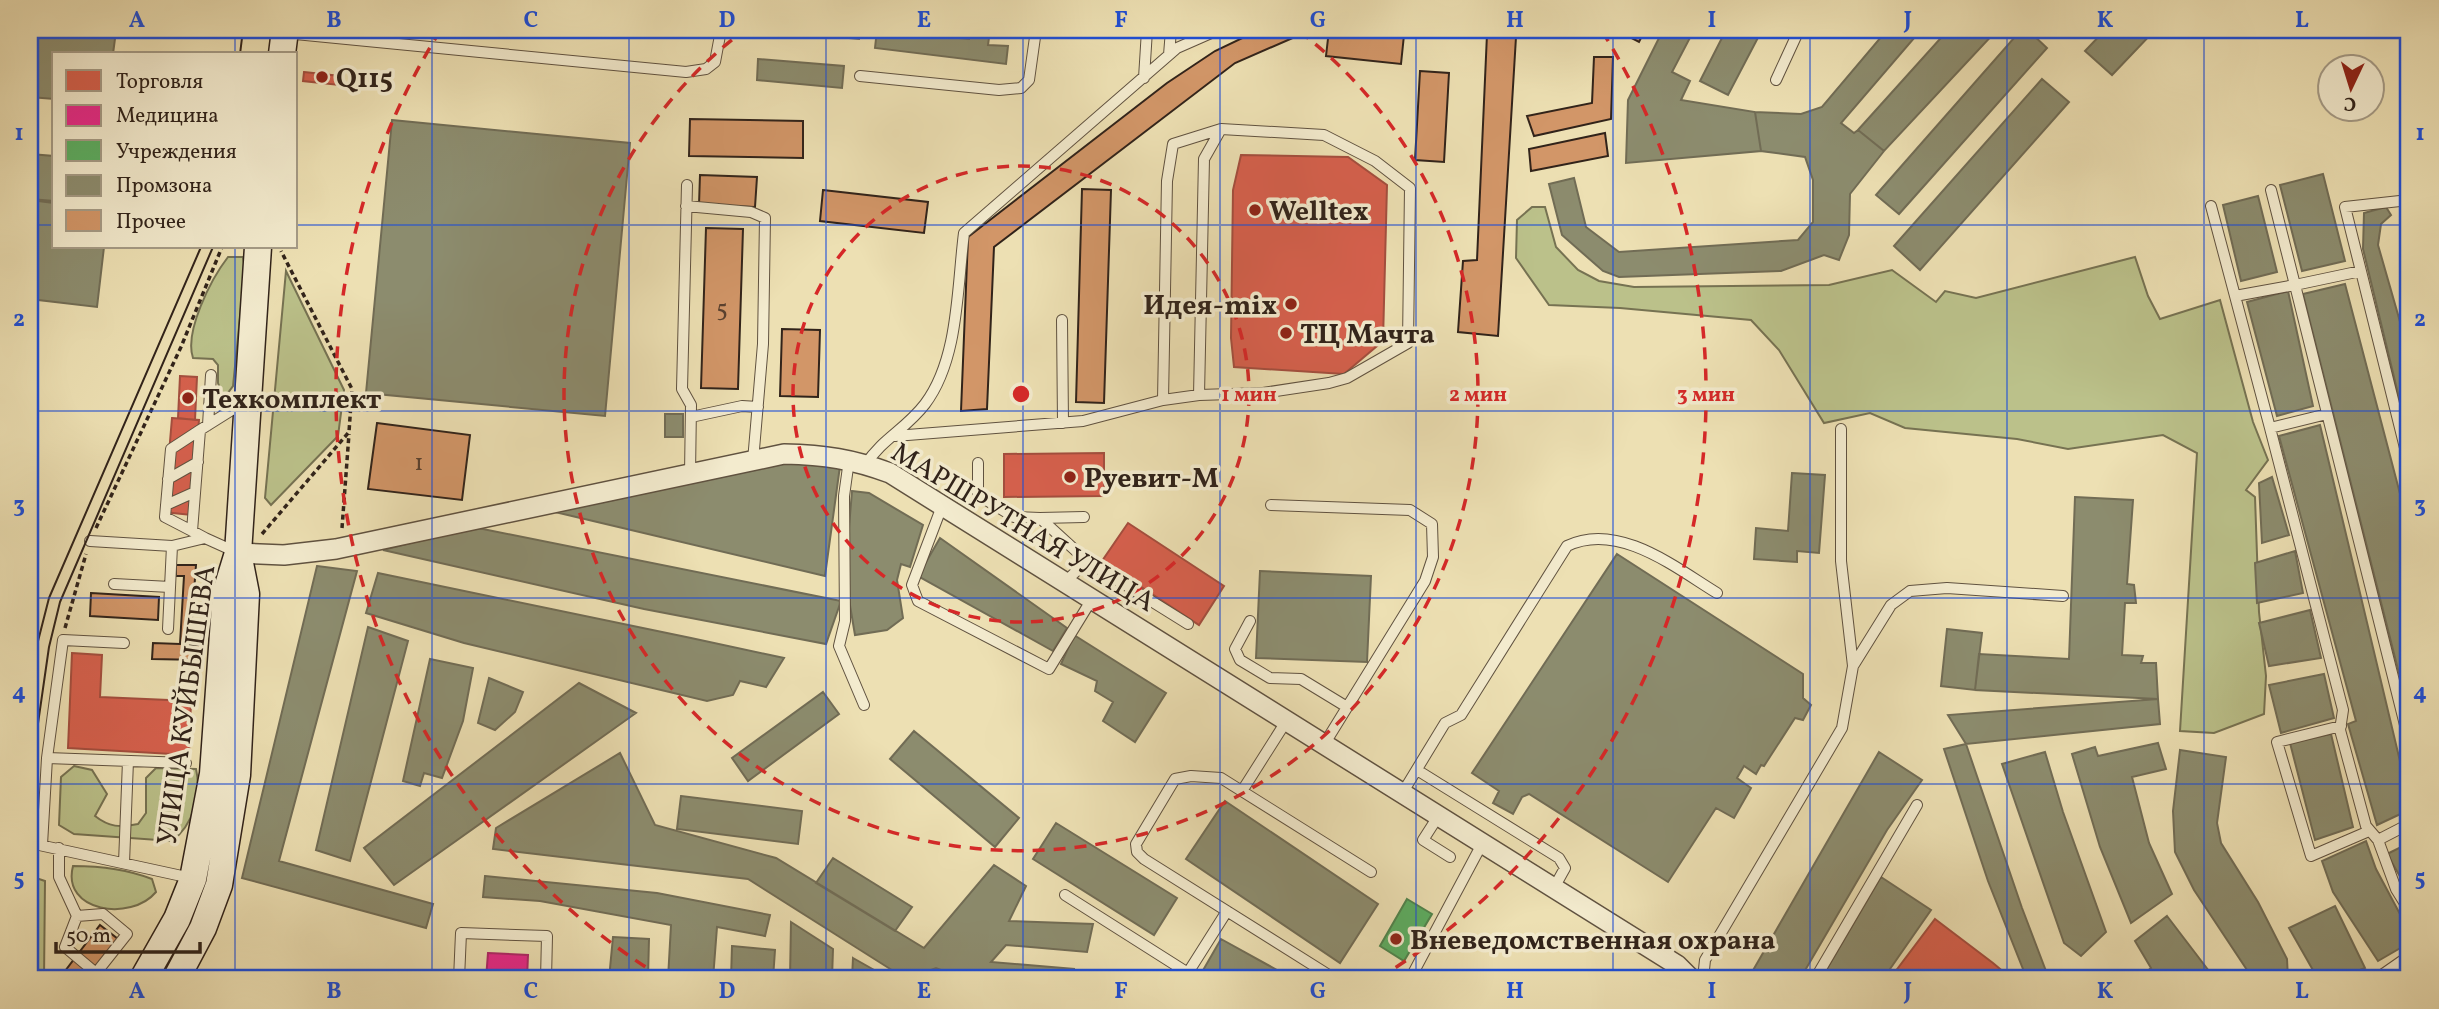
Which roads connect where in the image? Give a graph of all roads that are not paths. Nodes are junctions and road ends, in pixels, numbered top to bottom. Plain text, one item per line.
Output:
1 (721, 30) edge
2 (1036, 30) edge
3 (1147, 30) edge
4 (1171, 30) edge
5 (1218, 30) edge
6 (1799, 30) edge
7 (284, 39) edge
8 (1170, 55) junction
9 (860, 76) dead end
10 (1144, 78) junction
11 (1776, 80) dead end
12 (1221, 129) junction
13 (687, 185) dead end
14 (2271, 190) dead end
15 (2409, 200) edge
16 (686, 206) junction
17 (2211, 206) dead end
18 (258, 248) edge
19 (2361, 271) junction
20 (2295, 285) junction
21 (2235, 296) junction
22 (1062, 320) dead end
23 (211, 375) dead end
24 (1199, 395) junction
25 (1163, 400) junction
26 (247, 401) junction
27 (758, 407) junction
28 (2327, 414) junction
29 (691, 417) junction
30 (1063, 423) junction
31 (204, 428) junction
32 (2270, 428) junction
33 (1841, 429) dead end
34 (895, 436) junction
35 (753, 461) junction
36 (198, 462) junction
37 (857, 462) junction
38 (978, 463) dead end
39 (2409, 464) edge
40 (690, 474) junction
41 (168, 479) junction
42 (195, 492) junction
43 (166, 505) junction
44 (1271, 505) dead end
45 (942, 506) junction
46 (1084, 517) dead end
47 (1040, 518) junction
48 (192, 531) junction
49 (205, 538) junction
50 (90, 541) road end
51 (172, 547) junction
52 (238, 553) junction
53 (1087, 561) junction
54 (1065, 582) junction
55 (114, 584) dead end
56 (170, 587) junction
57 (1717, 593) dead end
58 (2063, 596) dead end
59 (1093, 599) junction
60 (1250, 621) dead end
61 (1188, 624) dead end
62 (168, 629) dead end
63 (124, 643) dead end
64 (1853, 666) junction
65 (864, 705) dead end
66 (1347, 707) junction
67 (1287, 720) junction
68 (2341, 726) junction
69 (2409, 741) edge
70 (1325, 743) junction
71 (47, 758) junction
72 (128, 761) junction
73 (186, 763) dead end
74 (1416, 770) junction
75 (1242, 791) junction
76 (1403, 792) junction
77 (1917, 805) dead end
78 (1439, 814) junction
79 (2409, 824) edge
80 (2370, 831) junction
81 (2378, 840) junction
82 (1483, 841) junction
83 (30, 843) edge
84 (41, 845) junction
85 (59, 848) junction
86 (1450, 857) dead end
87 (124, 863) junction
88 (1371, 872) dead end
89 (193, 879) junction
90 (219, 885) junction
91 (1555, 886) junction
92 (1065, 895) dead end
93 (2409, 910) edge
94 (1227, 911) junction
95 (77, 916) junction
96 (2409, 956) edge
97 (1186, 976) edge
98 (143, 979) edge
99 (176, 979) edge
100 (459, 979) edge
101 (546, 979) edge
102 (1335, 979) edge
103 (1410, 979) edge
104 (1691, 979) edge
105 (1703, 979) edge
106 (1815, 979) edge
107 (2376, 979) edge

1 - 7 lane
2 - 9 lane
3 - 10 lane
4 - 8 lane
5 - 8 lane
6 - 11 lane
8 - 10 lane
10 - 34 lane
12 - 24 lane
12 - 24 lane
12 - 25 lane
13 - 16 lane
14 - 20 lane
15 - 19 lane
16 - 27 lane
16 - 29 lane
17 - 21 lane
18 - 26 main road, УЛИЦА КУЙБЫШЕВА
19 - 20 lane
19 - 39 lane
20 - 21 lane
20 - 28 lane
21 - 32 lane
22 - 30 lane
23 - 31 lane
24 - 25 lane
25 - 30 lane
26 - 31 lane
26 - 52 main road, УЛИЦА КУЙБЫШЕВА
27 - 29 lane
27 - 35 lane
28 - 32 lane
28 - 69 lane
29 - 40 lane
30 - 34 lane
31 - 36 lane
31 - 41 lane
32 - 68 lane
33 - 64 lane
34 - 37 lane
35 - 37 street, МАРШРУТНАЯ УЛИЦА
35 - 40 street, МАРШРУТНАЯ УЛИЦА
36 - 41 lane
36 - 42 lane
37 - 45 street, МАРШРУТНАЯ УЛИЦА
37 - 65 lane
38 - 47 lane
40 - 52 street, МАРШРУТНАЯ УЛИЦА
41 - 43 lane
42 - 43 lane
42 - 48 lane
43 - 48 lane
44 - 66 lane
45 - 54 street, МАРШРУТНАЯ УЛИЦА
45 - 59 lane
46 - 47 lane
47 - 53 lane
48 - 49 lane
49 - 51 lane
49 - 52 lane
50 - 51 lane
51 - 56 lane
52 - 89 main road, УЛИЦА КУЙБЫШЕВА
52 - 90 main road, УЛИЦА КУЙБЫШЕВА
53 - 54 lane
53 - 61 lane
54 - 59 street, МАРШРУТНАЯ УЛИЦА
55 - 56 lane
56 - 62 lane
57 - 74 lane
58 - 64 lane
59 - 67 street, МАРШРУТНАЯ УЛИЦА
60 - 66 lane
63 - 71 lane
64 - 105 lane
66 - 70 lane
67 - 70 street, МАРШРУТНАЯ УЛИЦА
67 - 75 lane
68 - 80 lane
68 - 80 lane
70 - 76 street, МАРШРУТНАЯ УЛИЦА
71 - 72 lane
71 - 84 lane
72 - 73 lane
72 - 87 lane
74 - 76 lane
74 - 91 lane
75 - 88 lane
75 - 94 lane
76 - 78 street, МАРШРУТНАЯ УЛИЦА
77 - 106 lane
78 - 82 street, МАРШРУТНАЯ УЛИЦА
78 - 86 lane
79 - 81 lane
80 - 81 lane
81 - 93 lane
82 - 91 street, МАРШРУТНАЯ УЛИЦА
82 - 103 lane
83 - 84 lane
84 - 85 lane
85 - 87 lane
85 - 95 lane
87 - 89 lane
89 - 90 lane
89 - 98 main road, УЛИЦА КУЙБЫШЕВА
90 - 99 main road, УЛИЦА КУЙБЫШЕВА
91 - 104 street, МАРШРУТНАЯ УЛИЦА
92 - 97 lane
94 - 97 lane
94 - 102 lane
95 - 95 lane
96 - 107 lane
100 - 101 lane

